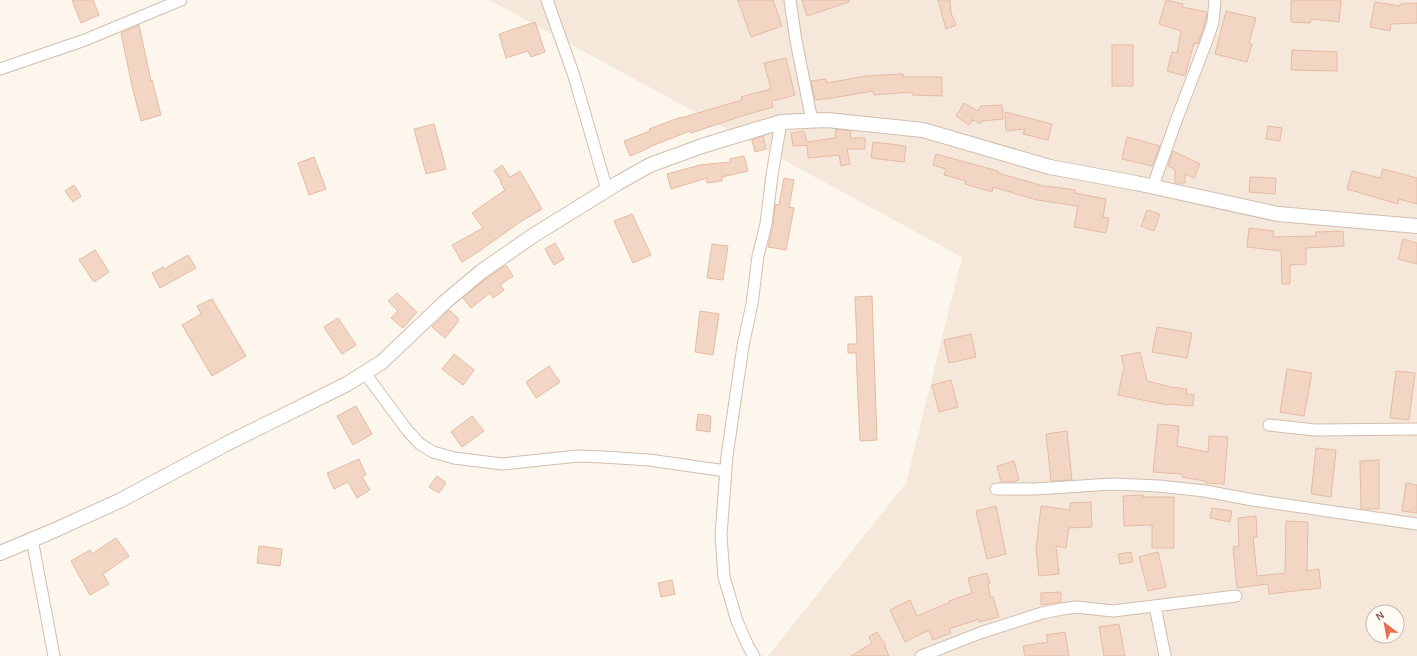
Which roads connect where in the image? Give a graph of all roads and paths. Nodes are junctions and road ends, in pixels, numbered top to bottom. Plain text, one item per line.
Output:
1 (180, 0) edge
2 (547, 0) edge
3 (790, 0) edge
4 (1215, 0) edge
5 (0, 69) edge
6 (812, 121) junction
7 (781, 122) junction
8 (1152, 186) junction
9 (607, 190) junction
10 (1417, 226) edge
11 (365, 373) junction
12 (1269, 425) dead end
13 (1417, 429) edge
14 (726, 471) junction
15 (996, 489) dead end
16 (1417, 524) edge
17 (32, 539) junction
18 (0, 553) edge
19 (1236, 596) dead end
20 (1155, 606) junction
21 (54, 656) edge
22 (754, 656) edge
23 (921, 656) edge
24 (1165, 656) edge

1 - 5 street
2 - 9 street
3 - 6 street
4 - 8 street
6 - 7 street
6 - 8 street
7 - 9 street
7 - 14 street
8 - 10 street
9 - 11 street
11 - 14 street
11 - 17 street
12 - 13 street
14 - 22 street
15 - 16 street
17 - 18 street
17 - 21 street
19 - 20 street
20 - 23 street
20 - 24 street

